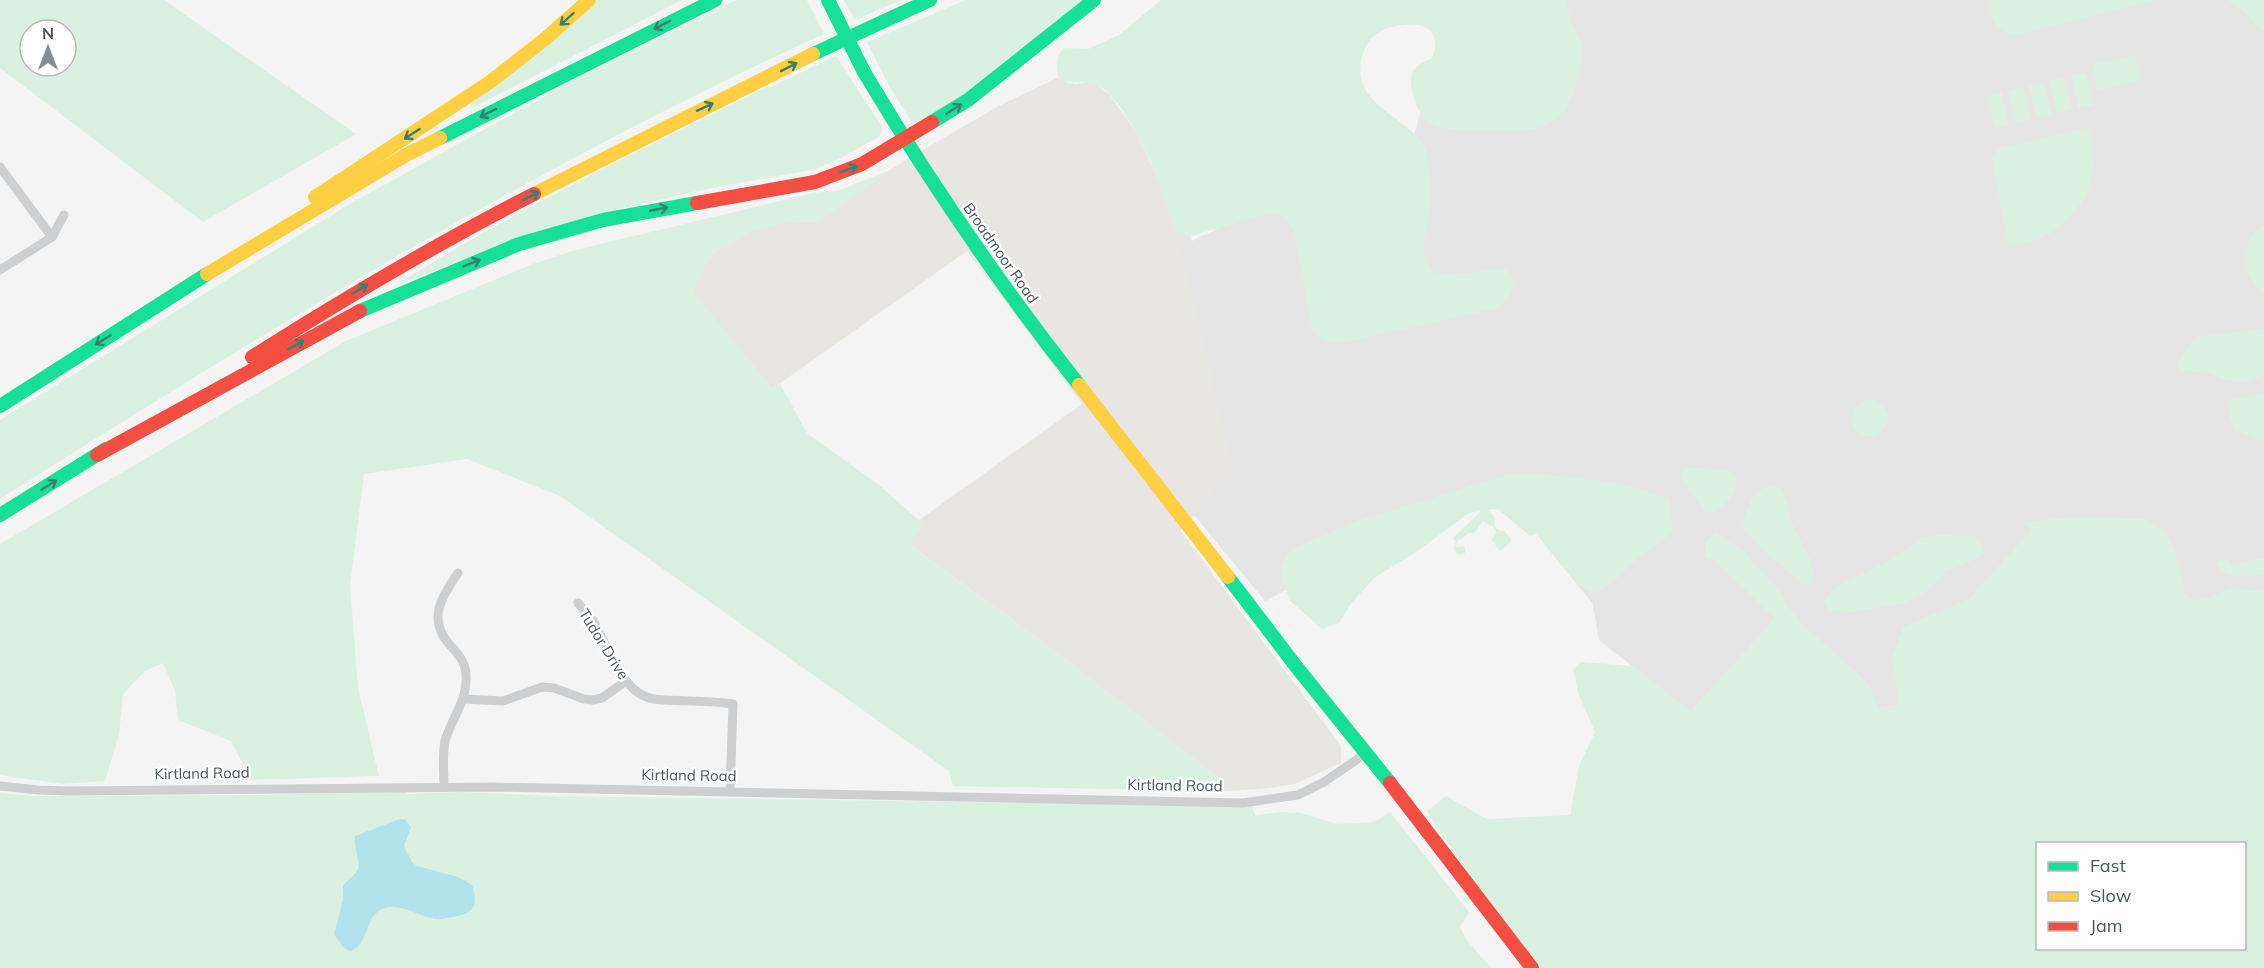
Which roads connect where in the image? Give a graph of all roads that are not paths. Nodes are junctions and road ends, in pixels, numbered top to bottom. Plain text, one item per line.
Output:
1 (589, 0) edge
2 (715, 0) edge
3 (828, 0) edge
4 (930, 0) edge
5 (1094, 0) edge
6 (904, 139) junction
7 (0, 167) edge
8 (64, 215) dead end
9 (52, 237) junction
10 (0, 270) edge
11 (128, 324) junction
12 (0, 406) edge
13 (97, 455) junction
14 (0, 515) edge
15 (458, 573) dead end
16 (578, 603) dead end
17 (626, 681) junction
18 (463, 699) junction
19 (1365, 754) junction
20 (0, 786) edge
21 (444, 787) junction
22 (730, 792) junction
23 (1532, 968) edge

1 -> 11 main road
2 -> 11 main road
3 - 6 main road, Broadmoor Road, bridge
13 -> 4 main road
6 -> 5 main road
13 -> 6 main road
6 - 19 main road, Broadmoor Road
7 - 9 street
8 - 9 street
9 - 10 street
11 -> 12 main road
14 -> 13 main road
15 - 18 street
16 - 17 street, Tudor Drive
17 - 18 street
17 - 22 street, Tudor Drive
18 - 21 street
19 - 22 street, Kirtland Road
19 - 23 main road
20 - 21 street, Kirtland Road
21 - 22 street, Kirtland Road

